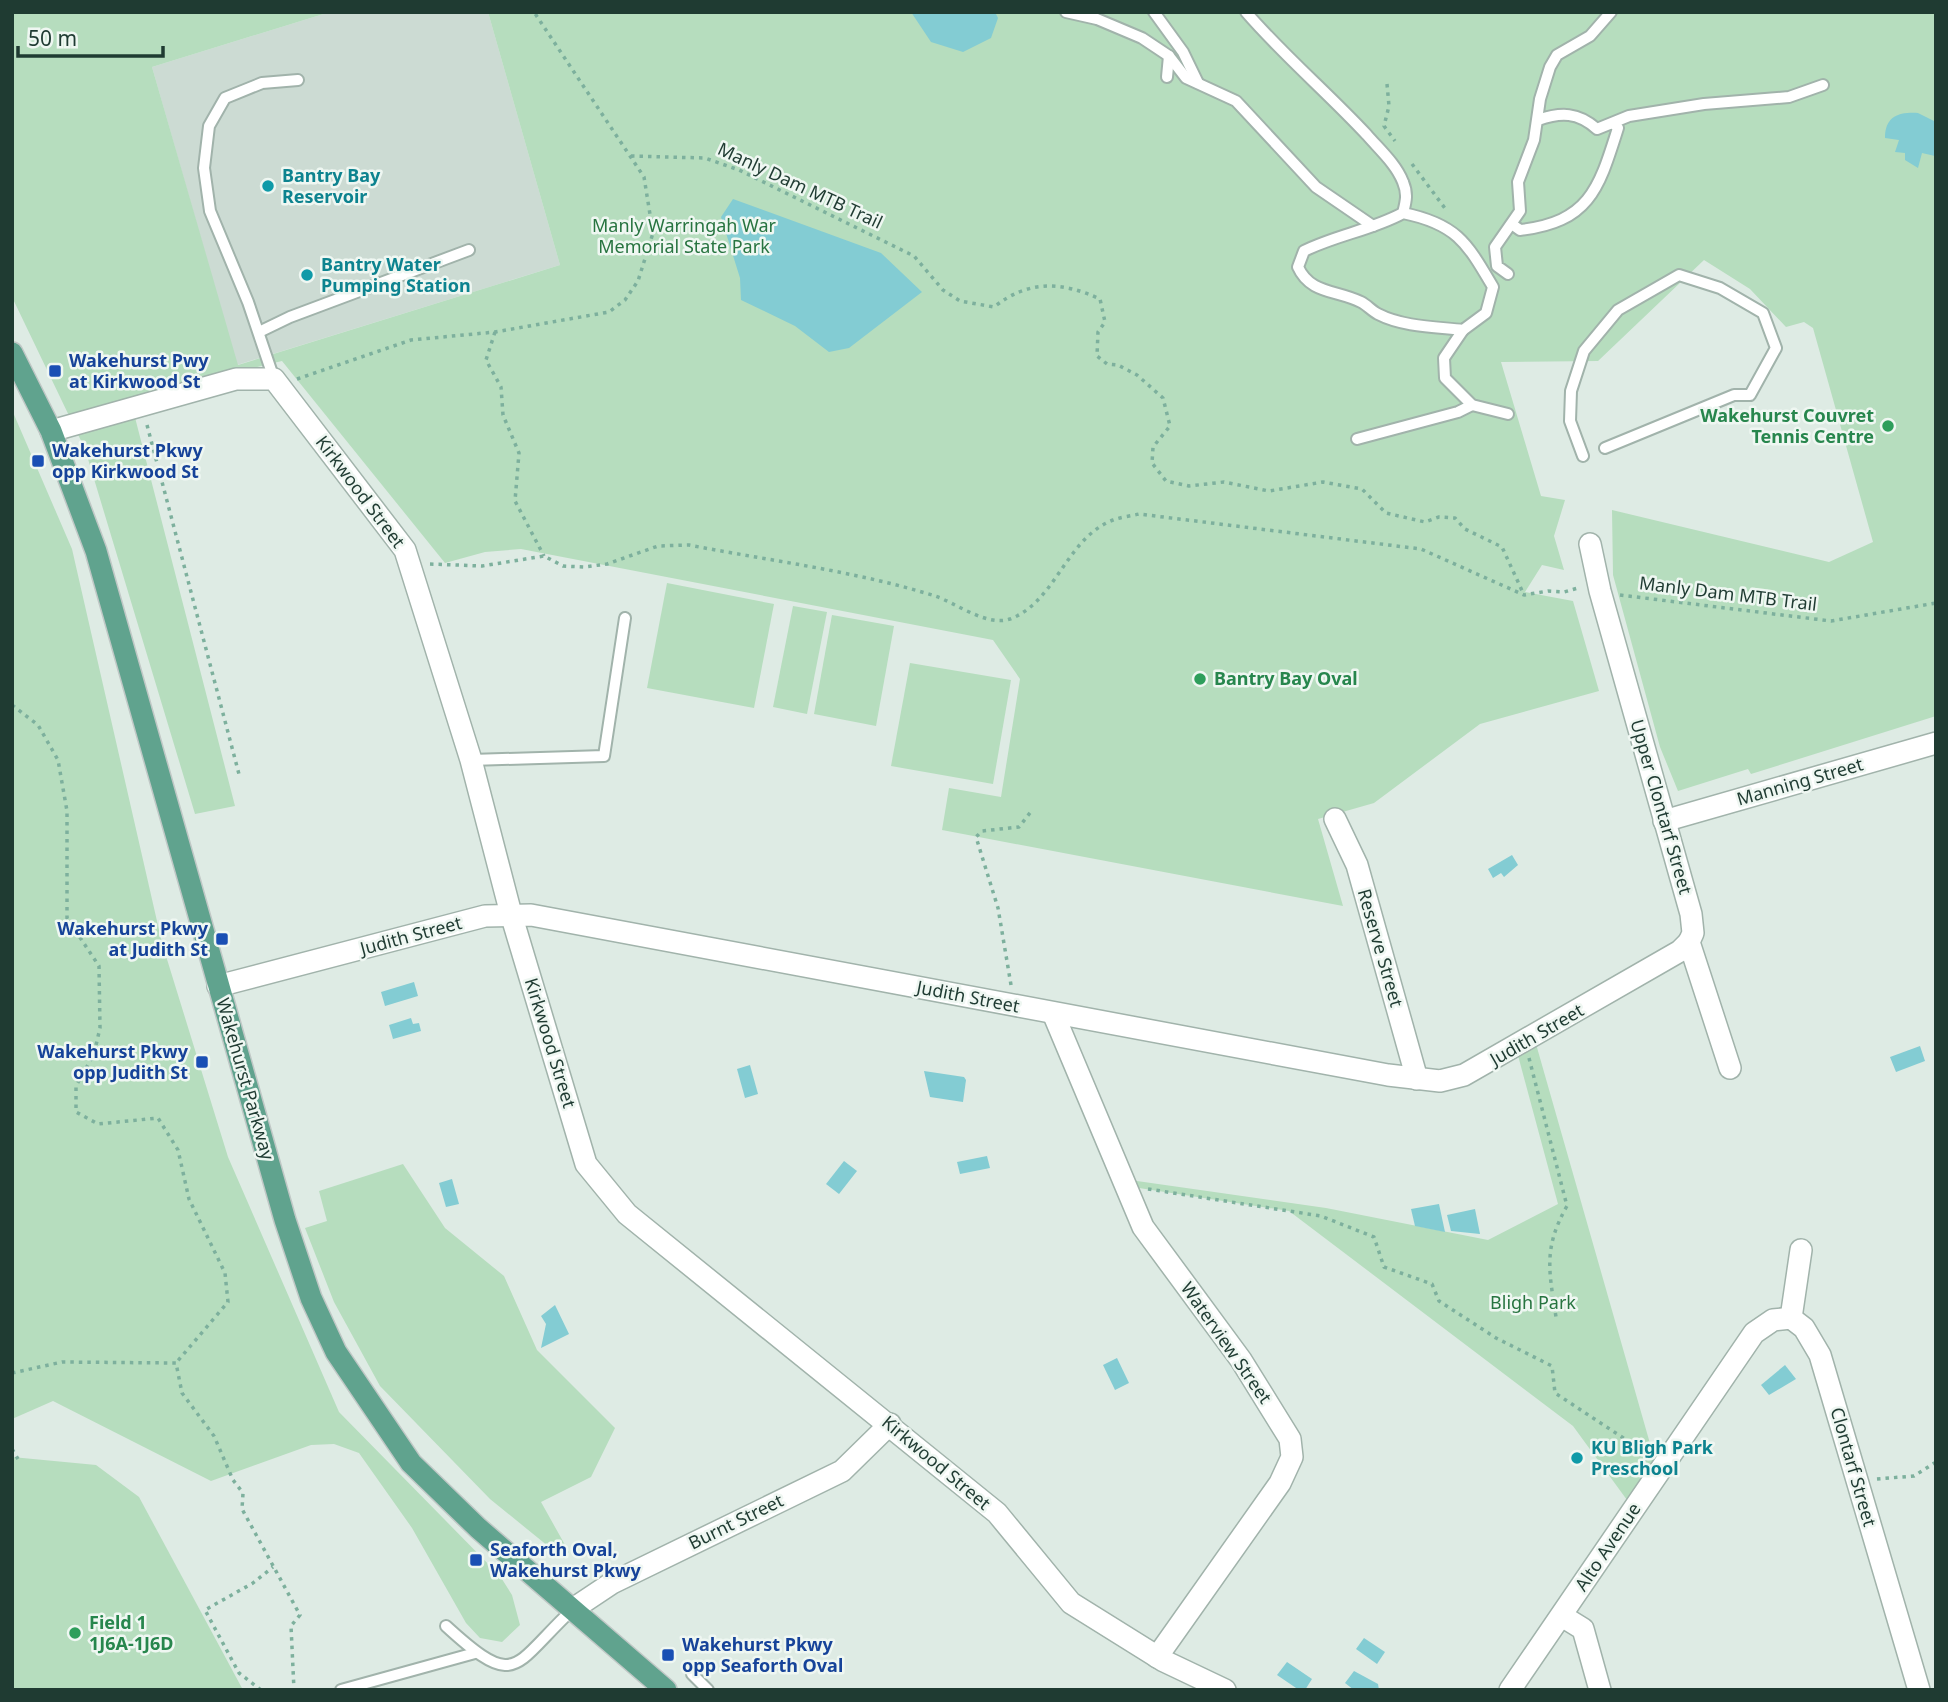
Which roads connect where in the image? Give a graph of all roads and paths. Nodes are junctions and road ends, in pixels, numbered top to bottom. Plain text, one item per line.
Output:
1 (534, 12) edge
2 (1066, 12) edge
3 (1154, 12) edge
4 (1246, 12) edge
5 (1611, 12) edge
6 (1169, 56) junction
7 (1167, 77) dead end
8 (298, 79) dead end
9 (1198, 83) junction
10 (1387, 84) dead end
11 (1823, 85) dead end
12 (1538, 120) junction
13 (1614, 124) junction
14 (1400, 148) dead end
15 (631, 156) junction
16 (1408, 159) dead end
17 (1403, 213) junction
18 (1448, 213) dead end
19 (1513, 225) junction
20 (1373, 226) junction
21 (469, 250) dead end
22 (1507, 274) dead end
23 (1463, 330) junction
24 (259, 332) junction
25 (495, 332) junction
26 (12, 353) edge
27 (274, 379) junction
28 (1472, 404) junction
29 (143, 407) junction
30 (1508, 414) dead end
31 (51, 431) junction
32 (1357, 439) dead end
33 (1605, 448) dead end
34 (1583, 456) dead end
35 (1590, 544) dead end
36 (544, 556) junction
37 (412, 571) junction
38 (1600, 592) junction
39 (1524, 595) junction
40 (1936, 603) edge
41 (625, 618) dead end
42 (12, 705) edge
43 (1936, 743) edge
44 (471, 760) junction
45 (240, 778) dead end
46 (1033, 809) dead end
47 (1335, 819) dead end
48 (1664, 821) junction
49 (511, 914) junction
50 (1689, 942) junction
51 (218, 986) junction
52 (1008, 1004) junction
53 (1054, 1013) junction
54 (1524, 1043) junction
55 (1730, 1068) dead end
56 (1417, 1079) junction
57 (1126, 1186) junction
58 (1801, 1251) dead end
59 (1556, 1317) dead end
60 (1791, 1318) junction
61 (176, 1363) junction
62 (12, 1373) edge
63 (890, 1424) junction
64 (12, 1448) edge
65 (18, 1460) dead end
66 (1936, 1462) edge
67 (1651, 1468) dead end
68 (1857, 1480) junction
69 (273, 1567) junction
70 (573, 1609) junction
71 (1562, 1616) junction
72 (446, 1626) dead end
73 (475, 1653) junction
74 (1157, 1657) junction
75 (692, 1674) dead end
76 (261, 1690) edge
77 (294, 1690) edge
78 (341, 1690) edge
79 (666, 1690) edge
80 (708, 1690) edge
81 (1225, 1690) edge
82 (1510, 1690) edge
83 (1601, 1690) edge
84 (1919, 1690) edge

1 - 15 path
2 - 6 lane
3 - 9 lane
4 - 17 lane
5 - 12 lane
6 - 7 lane
6 - 9 lane
8 - 24 lane
9 - 20 lane
10 - 14 path
11 - 13 lane
12 - 13 lane
12 - 19 lane
13 - 19 lane
15 - 25 path
15 - 39 path, Manly Dam MTB Trail
16 - 18 path
17 - 20 lane
17 - 23 lane
19 - 22 lane
20 - 23 lane
21 - 24 lane
23 - 28 lane
24 - 27 lane
25 - 27 path
25 - 36 path
26 - 31 main road, Wakehurst Parkway
27 - 29 street
27 - 37 street, Kirkwood Street
28 - 30 lane
28 - 32 lane
29 - 31 street
29 - 45 path
31 - 51 main road, Wakehurst Parkway
33 - 34 lane
35 - 38 street, Upper Clontarf Street
36 - 37 path
36 - 39 path
37 - 44 street, Kirkwood Street
38 - 39 path, Manly Dam MTB Trail
38 - 40 path, Manly Dam MTB Trail
38 - 48 street, Upper Clontarf Street
41 - 44 lane
42 - 61 path
43 - 48 street, Manning Street
44 - 49 street, Kirkwood Street
46 - 52 path
47 - 56 street, Reserve Street
48 - 50 street, Upper Clontarf Street
49 - 51 street, Judith Street
49 - 52 street, Judith Street
49 - 63 street, Kirkwood Street
50 - 54 street, Judith Street
50 - 55 street, Upper Clontarf Street
51 - 70 main road, Wakehurst Parkway
52 - 53 street, Judith Street
53 - 56 street, Judith Street
53 - 57 street, Waterview Street
54 - 56 street, Judith Street
54 - 59 path
57 - 67 path
57 - 74 street, Waterview Street
58 - 60 street
60 - 68 street, Clontarf Street
60 - 71 street, Alto Avenue
61 - 62 path
61 - 69 path
63 - 70 street, Burnt Street
63 - 74 street, Kirkwood Street
64 - 65 path
66 - 68 path
68 - 84 street, Clontarf Street
69 - 76 path
69 - 77 path
70 - 73 lane
70 - 79 main road, Wakehurst Parkway
71 - 82 street, Alto Avenue
71 - 83 street
72 - 73 lane
73 - 78 lane
74 - 81 street, Kirkwood Street
75 - 80 lane

